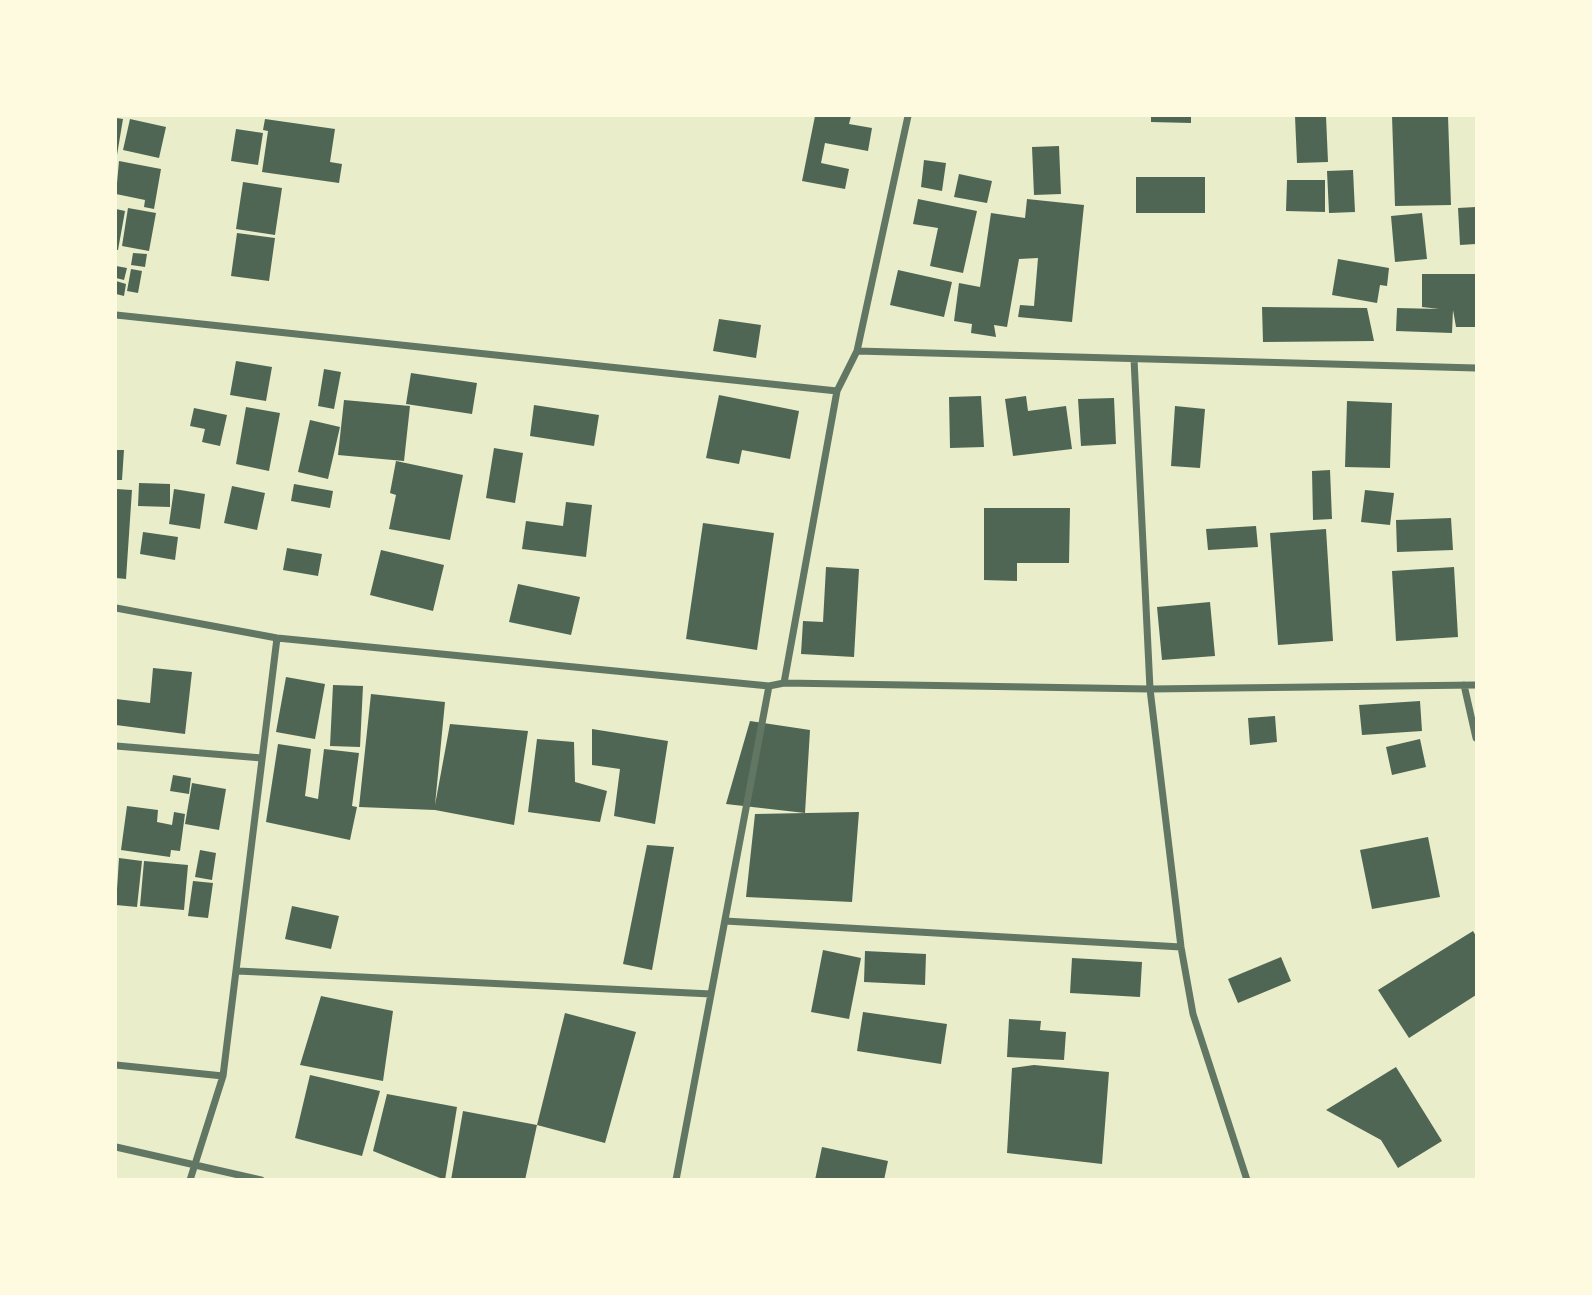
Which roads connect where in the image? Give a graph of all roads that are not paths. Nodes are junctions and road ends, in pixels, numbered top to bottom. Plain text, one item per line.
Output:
1 (908, 116) edge
2 (116, 315) edge
3 (857, 351) junction
4 (1134, 359) junction
5 (1476, 368) edge
6 (837, 391) junction
7 (116, 608) edge
8 (277, 638) junction
9 (784, 683) junction
10 (1464, 685) junction
11 (1476, 685) edge
12 (769, 686) junction
13 (1150, 689) junction
14 (1476, 738) edge
15 (116, 746) edge
16 (262, 758) junction
17 (725, 921) junction
18 (1181, 947) junction
19 (237, 971) junction
20 (711, 994) junction
21 (116, 1065) edge
22 (223, 1076) junction
23 (116, 1147) edge
24 (193, 1164) junction
25 (190, 1180) edge
26 (261, 1180) edge
27 (676, 1180) edge
28 (1247, 1180) edge

1 - 3 street
2 - 6 street
3 - 4 street
3 - 6 street
4 - 5 street
4 - 13 street
6 - 9 street
7 - 8 street
8 - 12 street
8 - 16 street
9 - 12 street
9 - 13 street
10 - 11 street
10 - 13 street
10 - 14 street
12 - 17 street
13 - 18 street
15 - 16 street
16 - 19 street
17 - 18 street
17 - 20 street
18 - 28 street
19 - 20 street
19 - 22 street
20 - 27 street
21 - 22 street
22 - 24 street
23 - 24 street
24 - 25 street
24 - 26 street

